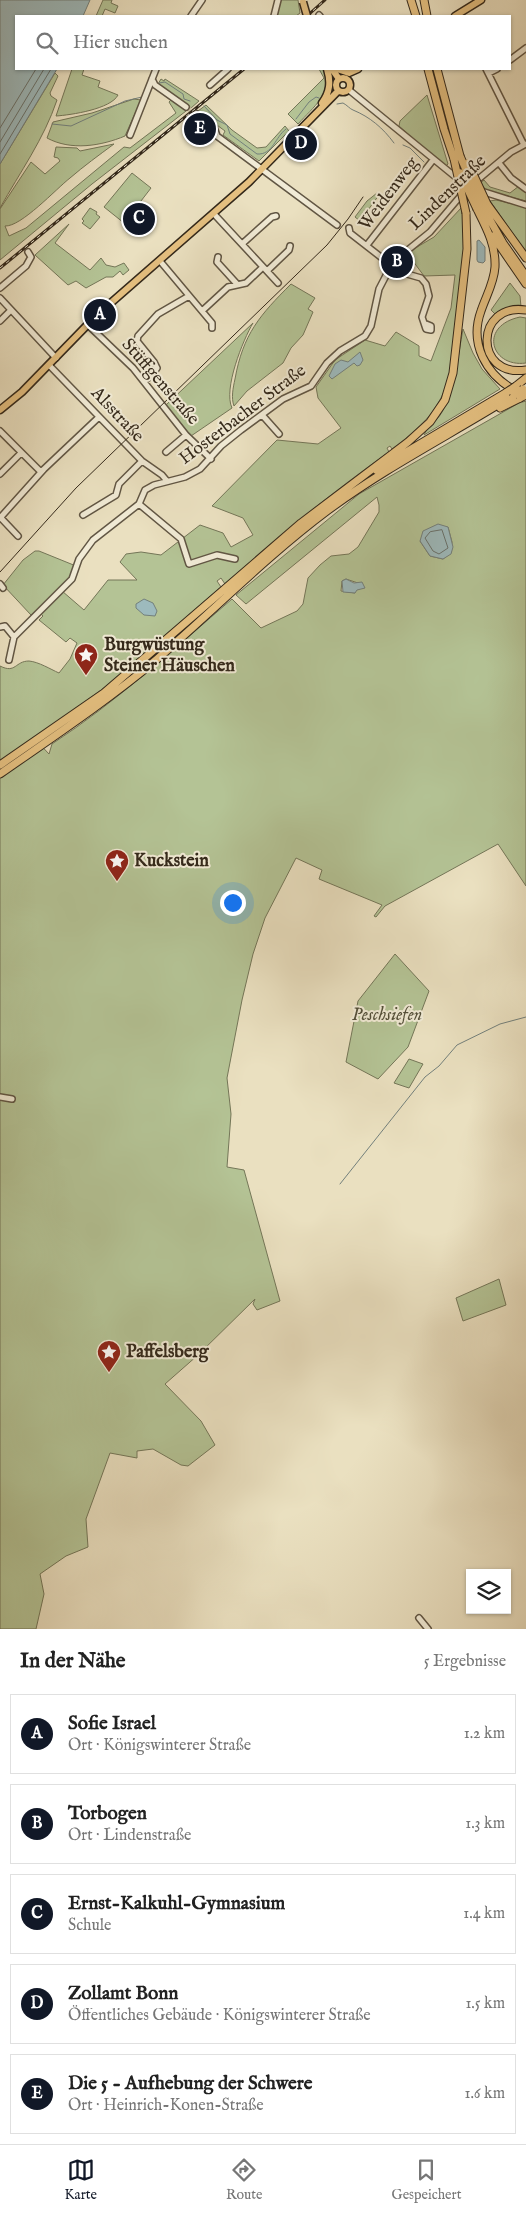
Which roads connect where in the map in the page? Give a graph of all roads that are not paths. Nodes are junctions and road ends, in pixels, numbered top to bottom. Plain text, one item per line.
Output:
1 (202, 0) edge
2 (278, 0) edge
3 (410, 0) edge
4 (424, 0) edge
5 (481, 0) edge
6 (303, 1) edge
7 (192, 15) edge
8 (274, 15) edge
9 (307, 15) edge
10 (416, 15) edge
11 (427, 15) edge
12 (458, 15) edge
13 (526, 48) edge
14 (511, 59) edge
15 (156, 70) edge
16 (227, 70) edge
17 (327, 70) edge
18 (333, 70) edge
19 (339, 70) edge
20 (356, 70) edge
21 (428, 70) edge
22 (437, 70) edge
23 (488, 71) edge
24 (152, 79) junction
25 (339, 79) junction
26 (349, 80) junction
27 (210, 85) dead end
28 (349, 90) junction
29 (338, 91) junction
30 (186, 107) tunnel mouth
31 (318, 110) junction
32 (194, 113) tunnel mouth
33 (130, 135) dead end
34 (525, 144) edge
35 (459, 156) junction
36 (433, 160) junction
37 (499, 163) junction
38 (261, 168) junction
39 (470, 187) junction
40 (526, 189) edge
41 (526, 205) edge
42 (482, 206) junction
43 (214, 214) junction
44 (276, 216) dead end
45 (483, 221) junction
46 (337, 223) dead end
47 (348, 228) dead end
48 (242, 244) junction
49 (290, 246) dead end
50 (367, 246) junction
51 (28, 252) dead end
52 (218, 257) dead end
53 (526, 258) edge
54 (160, 261) junction
55 (392, 265) junction
56 (265, 269) junction
57 (526, 276) edge
58 (278, 283) dead end
59 (237, 284) junction
60 (526, 284) edge
61 (0, 288) edge
62 (189, 296) junction
63 (0, 298) edge
64 (11, 310) junction
65 (526, 310) edge
66 (202, 311) junction
67 (0, 321) edge
68 (87, 324) junction
69 (426, 324) dead end
70 (212, 328) dead end
71 (56, 358) junction
72 (49, 365) junction
73 (526, 370) edge
74 (526, 378) edge
75 (144, 381) junction
76 (522, 392) edge
77 (0, 410) edge
78 (262, 416) junction
79 (99, 417) junction
80 (0, 431) edge
81 (279, 434) dead end
82 (186, 435) junction
83 (21, 452) junction
84 (166, 452) dead end
85 (211, 459) junction
86 (142, 461) junction
87 (41, 472) junction
88 (0, 474) edge
89 (167, 481) junction
90 (333, 498) junction
91 (139, 504) junction
92 (83, 515) dead end
93 (0, 518) edge
94 (18, 536) dead end
95 (234, 559) dead end
96 (0, 627) edge
97 (14, 637) junction
98 (9, 660) dead end
99 (0, 765) edge
100 (0, 774) edge
101 (0, 1098) edge
102 (12, 1100) dead end
103 (420, 1618) dead end
104 (428, 1629) edge

1 - 7 street
2 - 8 street
3 - 10 highway
4 - 11 highway
5 - 12 main road
6 - 9 main road, bridge
13 - 14 street
15 - 24 street
16 - 27 street
17 - 31 main road
18 - 25 main road
19 - 20 main road
20 - 26 main road
21 - 35 highway
22 - 35 highway
23 - 34 street
24 - 30 street
24 - 33 street
25 - 26 main road
25 - 29 main road
26 - 28 main road
28 - 29 main road
28 - 36 street
29 - 31 main road
31 - 38 main road
32 - 38 street
34 - 37 street, Lindenstraße
35 - 42 highway, bridge
35 - 42 highway, bridge
35 - 90 highway, bridge
36 - 39 street
36 - 50 street, Weidenweg
37 - 39 street, Lindenstraße
37 - 40 street
38 - 43 main road
38 - 46 street
39 - 41 street
39 - 55 street, Lindenstraße
42 - 45 highway
42 - 53 highway
42 - 57 highway
43 - 48 street
43 - 54 main road
44 - 48 street
45 - 60 highway
45 - 76 highway
47 - 50 street
48 - 56 street
49 - 56 street
50 - 55 street
51 - 61 street
52 - 59 street
54 - 62 street
54 - 68 main road
55 - 69 street
55 - 78 street, Hosterbacher Straße
56 - 58 street
56 - 59 street
59 - 66 street
62 - 66 street
62 - 75 street
63 - 64 street
64 - 67 street
64 - 71 street
65 - 73 highway
66 - 70 street
68 - 71 main road
68 - 75 street, Stüffgenstraße
71 - 72 main road
72 - 77 main road
72 - 79 street, Alsstraße
74 - 76 highway
75 - 82 street, Stüffgenstraße
76 - 90 highway, bridge
76 - 100 highway
78 - 81 street
78 - 85 street, Hosterbacher Straße
79 - 86 street, Alsstraße
79 - 87 street
80 - 83 street
82 - 84 street
82 - 85 street, Stüffgenstraße
83 - 87 street
83 - 88 street
85 - 89 street, Hosterbacher Straße
86 - 89 street, Alsstraße
86 - 92 street
87 - 93 street
89 - 91 street, Hosterbacher Straße
90 - 99 highway
91 - 95 street
91 - 97 street, Hosterbacher Straße
93 - 94 street
96 - 97 street
97 - 98 street
101 - 102 street
103 - 104 street

